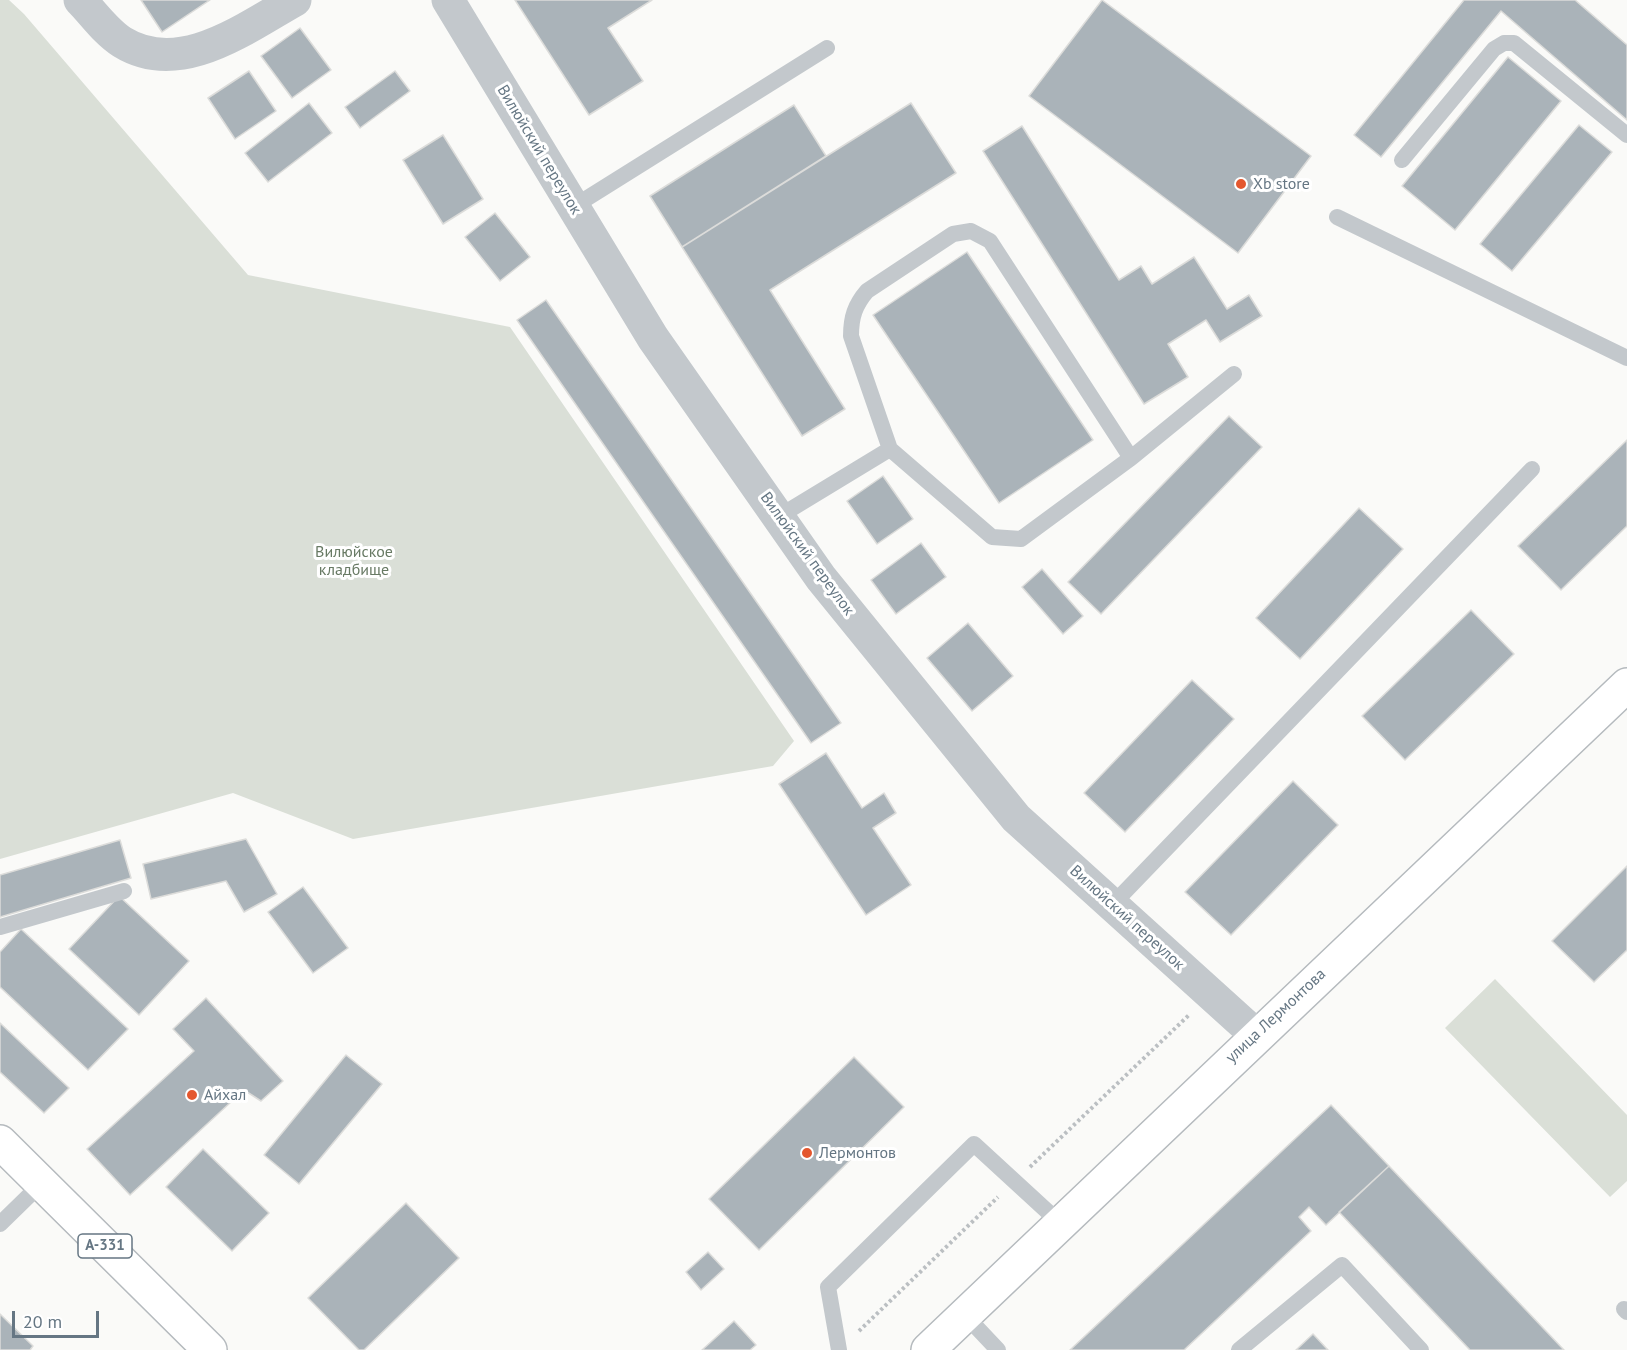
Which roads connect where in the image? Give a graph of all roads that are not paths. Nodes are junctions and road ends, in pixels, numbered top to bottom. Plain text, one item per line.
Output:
1 (80, 0) edge
2 (295, 0) edge
3 (448, 0) edge
4 (827, 48) dead end
5 (1627, 135) edge
6 (1402, 160) dead end
7 (573, 207) junction
8 (1337, 217) dead end
9 (1627, 358) edge
10 (1234, 374) dead end
11 (890, 449) junction
12 (1131, 458) junction
13 (1532, 469) dead end
14 (778, 516) junction
15 (1627, 685) edge
16 (124, 891) dead end
17 (1113, 904) junction
18 (0, 927) edge
19 (1256, 1035) junction
20 (0, 1142) edge
21 (42, 1183) junction
22 (1060, 1223) junction
23 (0, 1224) edge
24 (964, 1315) junction
25 (210, 1350) edge
26 (839, 1350) edge
27 (928, 1350) edge
28 (998, 1350) edge
29 (1239, 1350) edge
30 (1421, 1350) edge

1 - 2 street
3 - 7 street, Вилюйский переулок
4 - 7 lane
5 - 6 lane
7 - 14 street, Вилюйский переулок
8 - 9 lane
10 - 12 lane
11 - 12 lane
11 - 12 lane
11 - 14 lane
13 - 17 lane
14 - 17 street, Вилюйский переулок
15 - 19 main road, улица Лермонтова
16 - 18 lane
17 - 19 street, Вилюйский переулок
19 - 22 main road, улица Лермонтова
20 - 21 main road, А-331
21 - 23 lane
21 - 25 main road, А-331
22 - 24 main road, улица Лермонтова
22 - 26 lane
24 - 27 main road, улица Лермонтова
24 - 28 lane
29 - 30 lane

